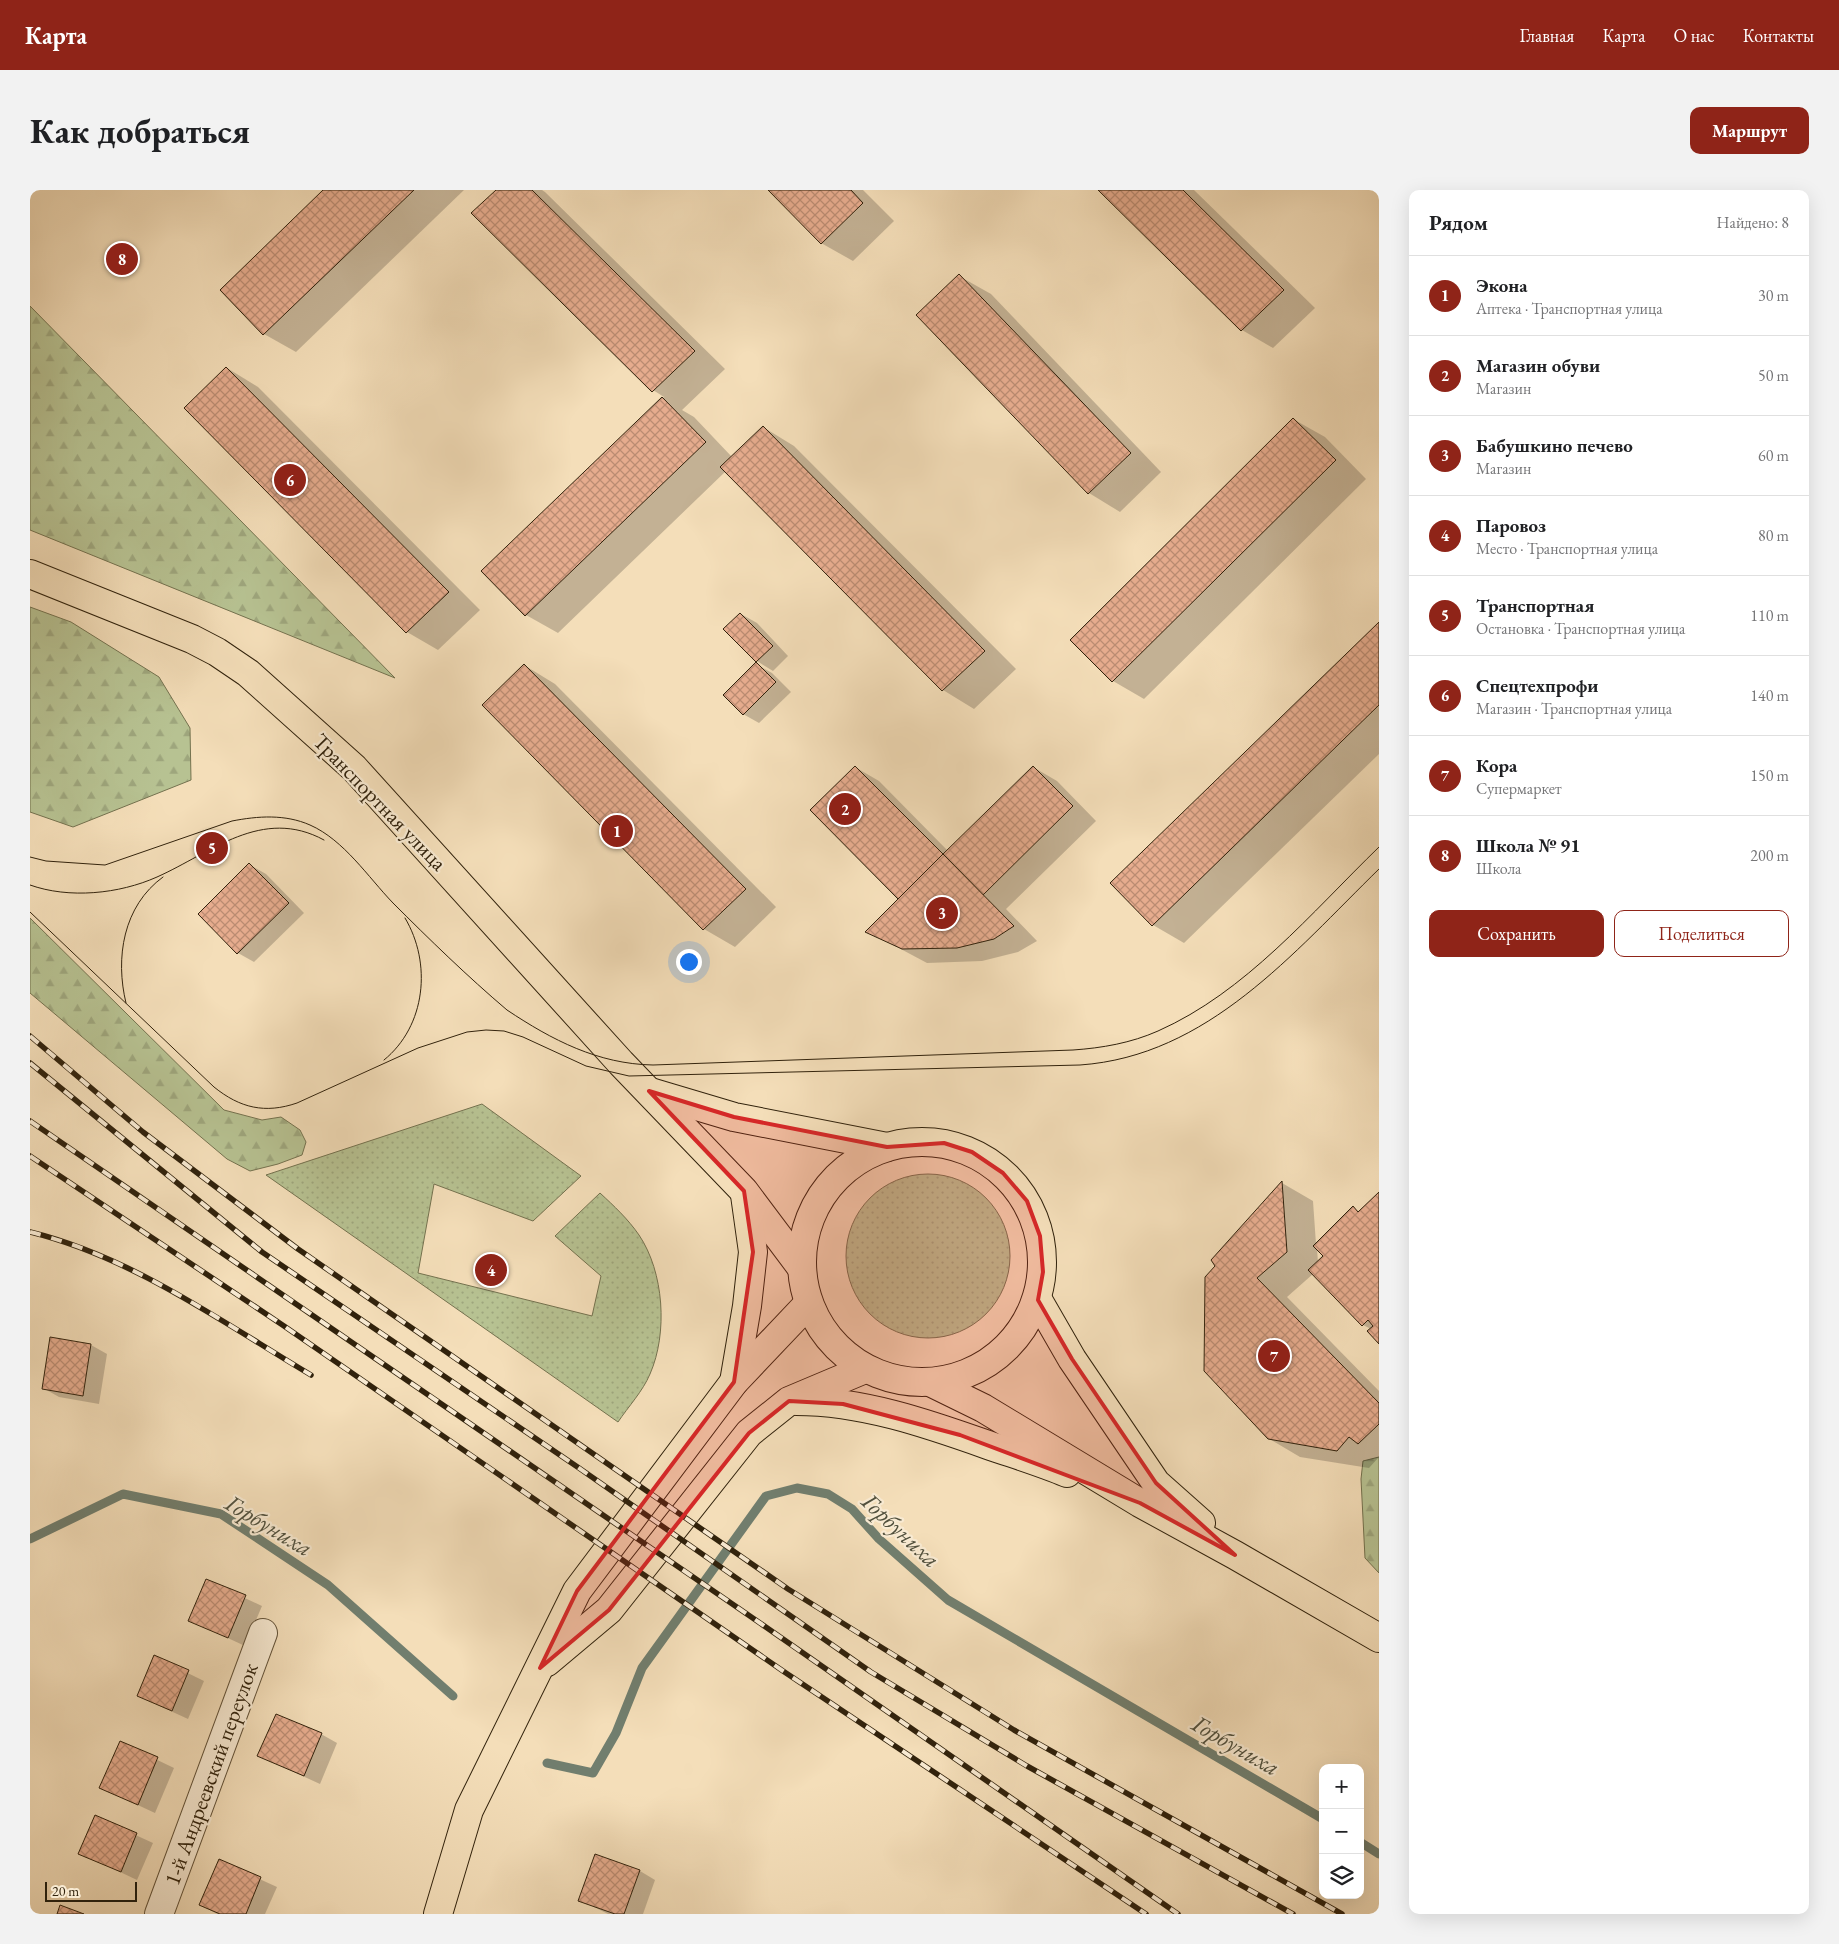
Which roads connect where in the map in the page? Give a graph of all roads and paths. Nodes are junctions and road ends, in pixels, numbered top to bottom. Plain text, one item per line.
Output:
1 (30, 574) edge
2 (649, 1091) junction
3 (887, 1146) junction
4 (744, 1191) junction
5 (801, 1267) junction
6 (1038, 1300) junction
7 (808, 1304) junction
8 (865, 1369) junction
9 (734, 1382) junction
10 (932, 1383) junction
11 (789, 1402) junction
12 (1140, 1503) junction
13 (1235, 1554) junction
14 (263, 1633) dead end
15 (1379, 1638) edge
16 (540, 1668) junction
17 (159, 1914) edge
18 (438, 1914) edge

1 - 2 main road, Транспортная улица
2 - 3 main road
2 - 4 main road, Транспортная улица
3 - 5 main road
3 - 6 main road
4 - 5 main road, Транспортная улица
4 - 9 main road
5 - 7 main road
6 - 10 main road
6 - 13 main road
7 - 8 main road
7 - 9 main road
8 - 10 main road
8 - 11 main road
9 - 16 main road
10 - 12 main road
11 - 12 main road
11 - 16 main road
12 - 13 main road
13 - 15 main road
14 - 17 street, 1-й Андреевский переулок
16 - 18 main road

